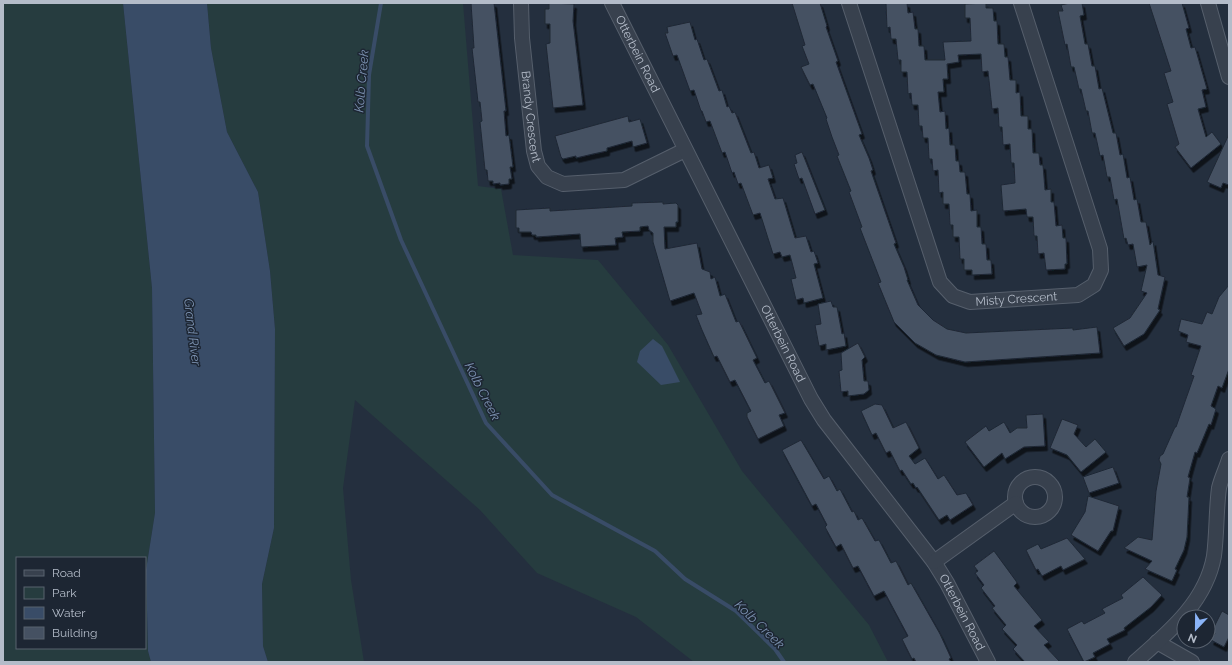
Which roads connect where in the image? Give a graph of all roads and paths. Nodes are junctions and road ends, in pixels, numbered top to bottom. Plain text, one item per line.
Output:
1 (521, 3) edge
2 (612, 3) edge
3 (849, 3) edge
4 (1021, 3) edge
5 (1208, 3) edge
6 (1229, 77) edge
7 (685, 150) junction
8 (1229, 459) edge
9 (1016, 503) dead end
10 (934, 562) junction
11 (1157, 642) junction
12 (988, 662) edge
13 (1135, 662) edge
14 (1192, 662) edge

1 - 7 street, Brandy Crescent
2 - 7 street, Otterbein Road
3 - 4 street, Misty Crescent
5 - 6 street
7 - 10 street, Otterbein Road
8 - 11 street
9 - 10 street
10 - 12 street, Otterbein Road
11 - 13 street
11 - 14 street

